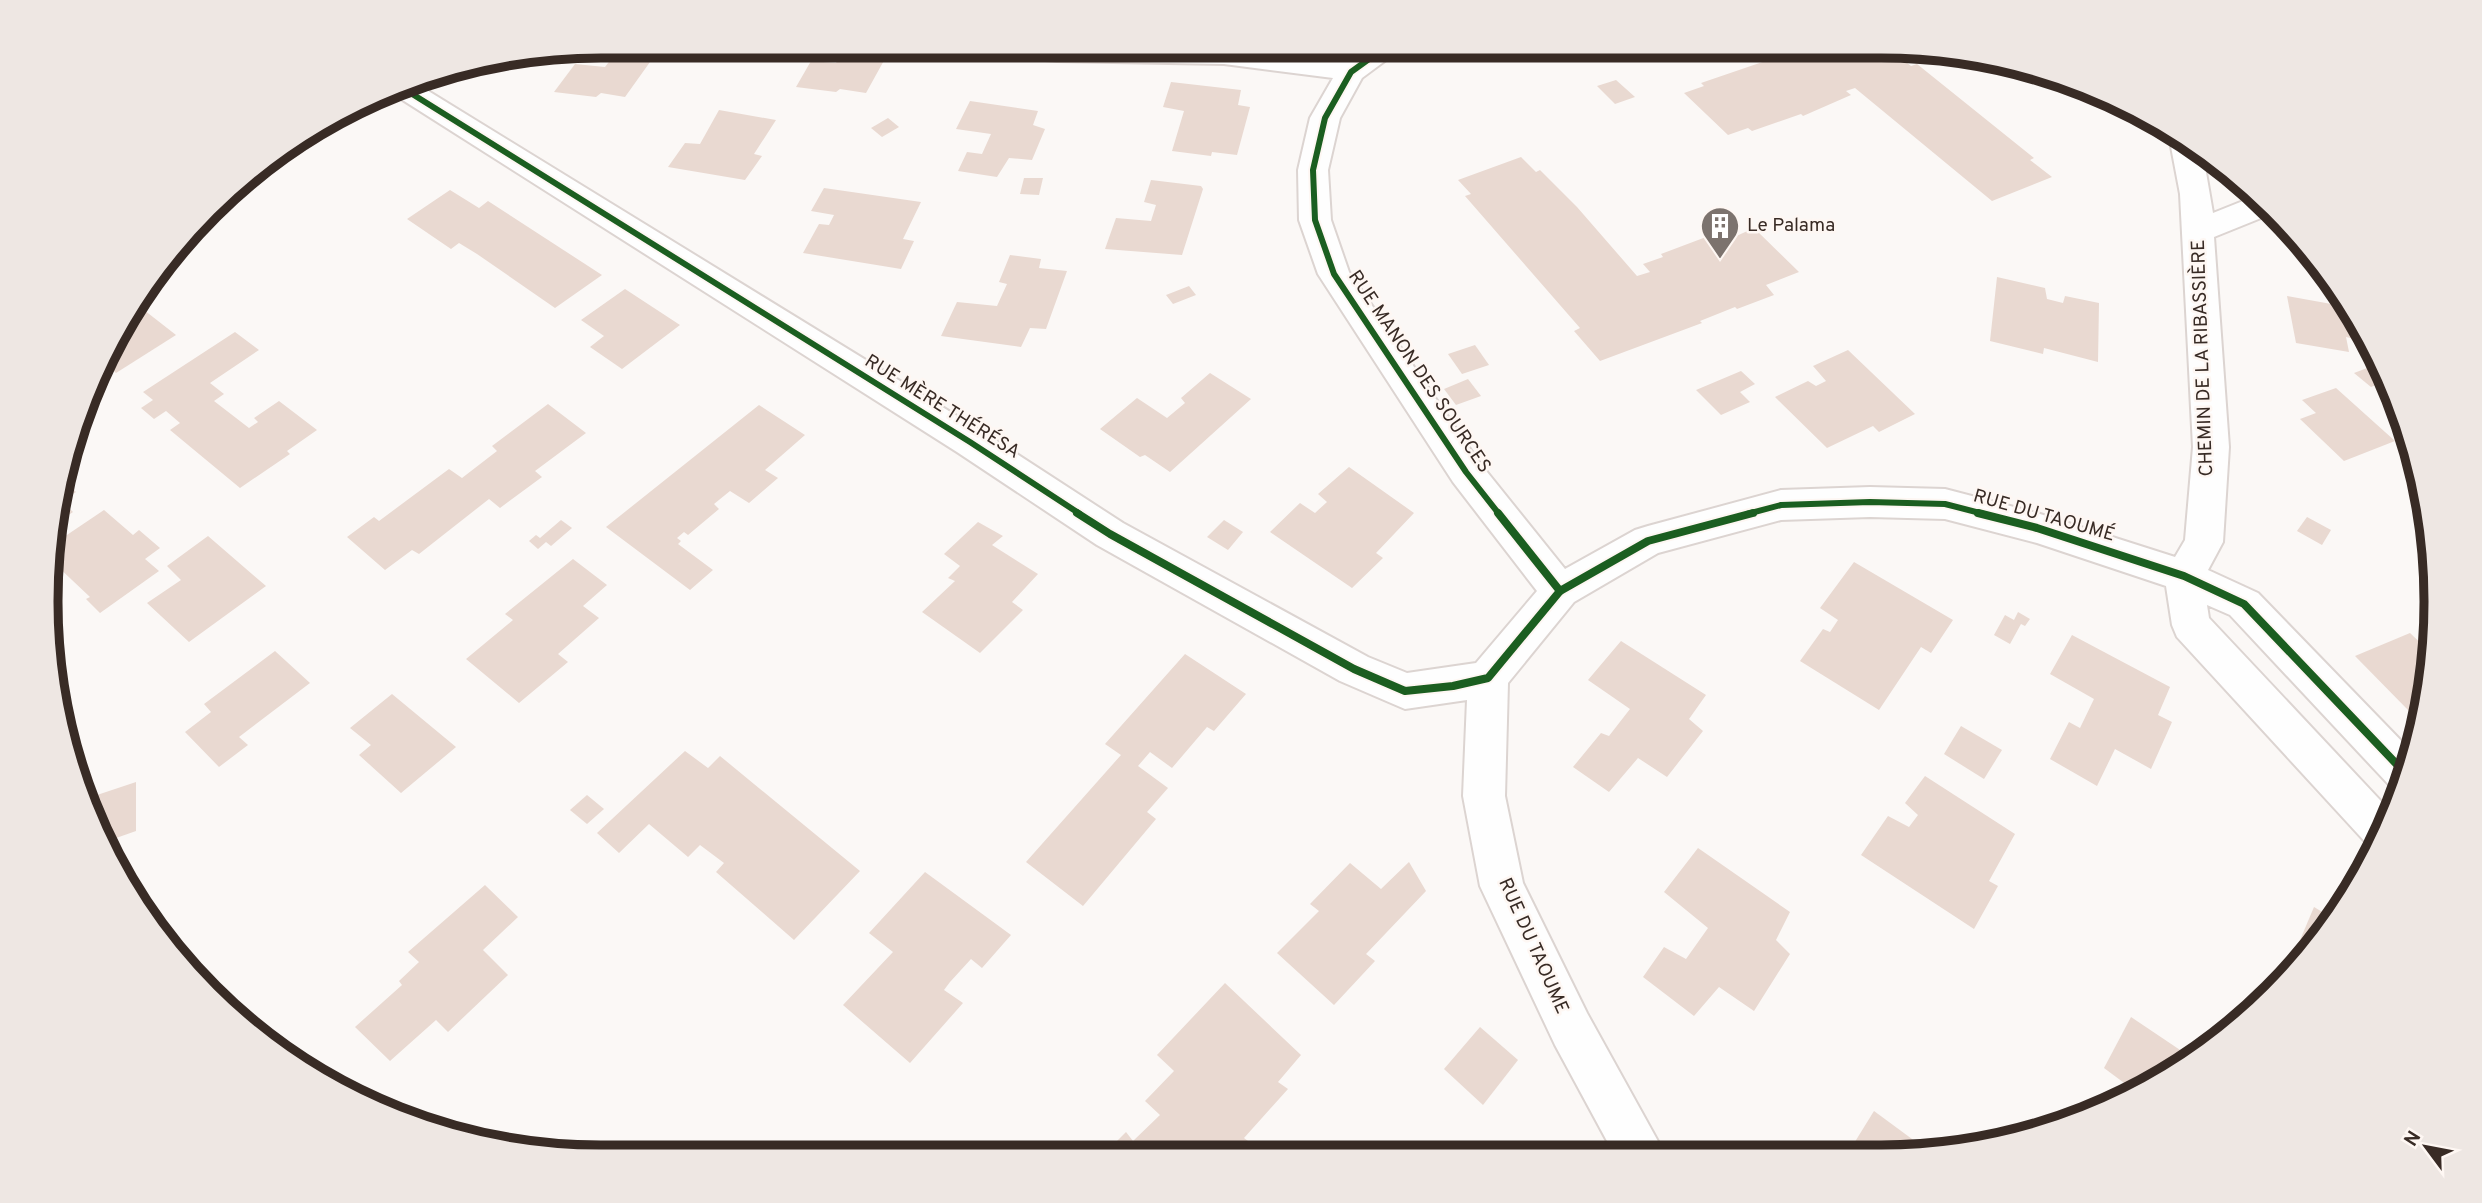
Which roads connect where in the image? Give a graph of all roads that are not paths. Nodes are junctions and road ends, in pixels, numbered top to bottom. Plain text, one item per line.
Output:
1 (1251, 58) edge
2 (1370, 58) edge
3 (1351, 72) junction
4 (411, 93) edge
5 (2187, 152) edge
6 (2256, 209) edge
7 (2197, 232) junction
8 (2184, 576) junction
9 (1560, 591) junction
10 (1488, 678) junction
11 (2398, 766) edge
12 (2376, 824) edge
13 (1636, 1145) edge

1 - 3 street
2 - 3 street, RUE MANON DES SOURCES
3 - 9 street, RUE MANON DES SOURCES
4 - 10 street, RUE MÈRE THÉRÉSA
5 - 7 street, CHEMIN DE LA RIBASSIÈRE
6 - 7 street
7 - 8 street, CHEMIN DE LA RIBASSIÈRE
8 - 9 street, RUE DU TAOUMÉ
8 - 11 street
8 - 12 street
9 - 10 street, RUE DU TAOUMÉ
10 - 13 street, RUE DU TAOUME

